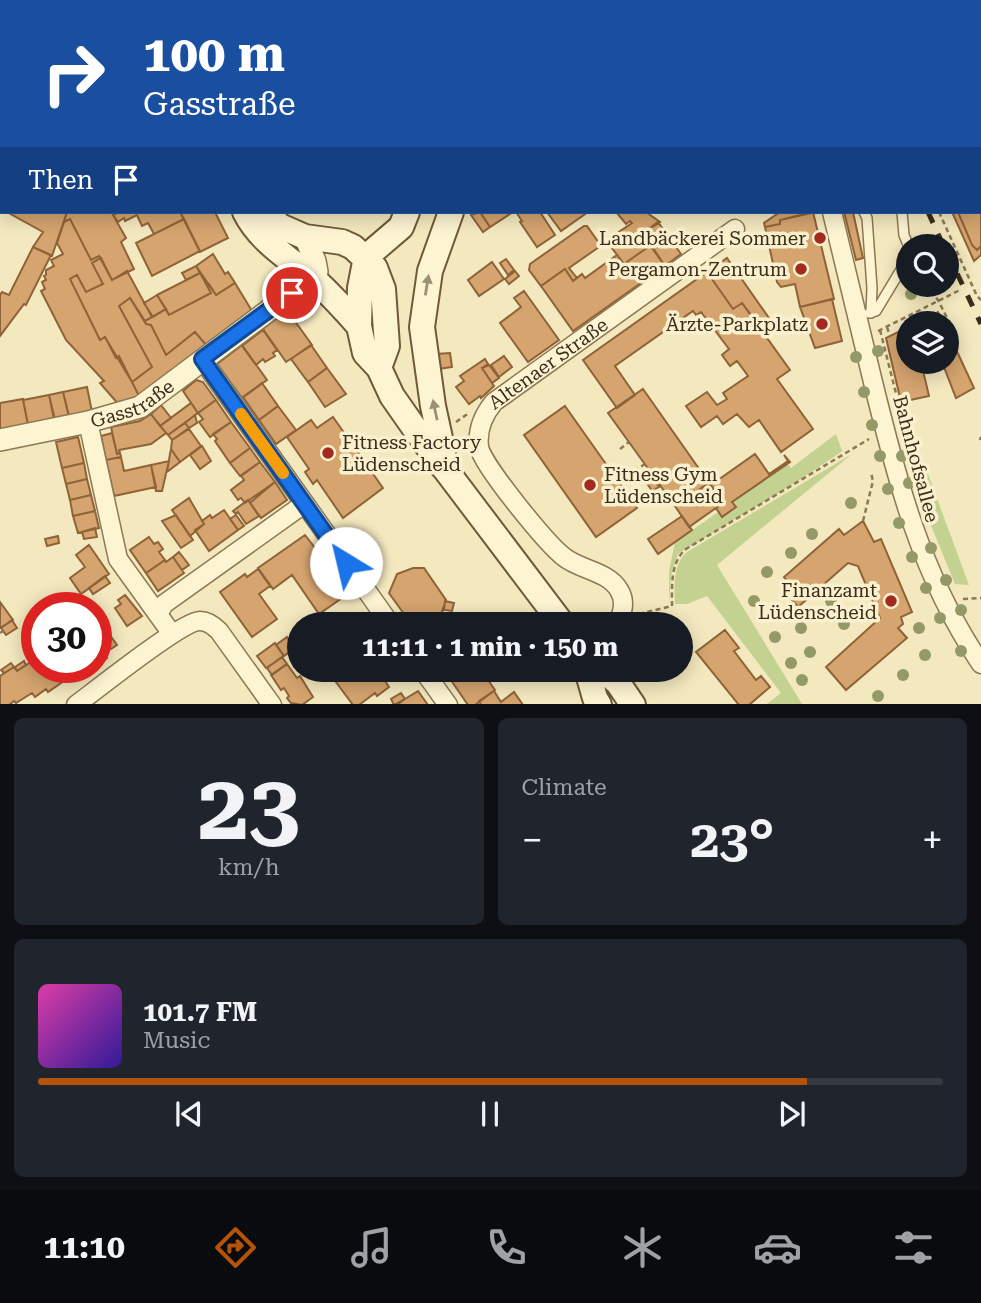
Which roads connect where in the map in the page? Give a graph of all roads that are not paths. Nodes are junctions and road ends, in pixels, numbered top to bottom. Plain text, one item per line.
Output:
1 (246, 214) edge
2 (268, 214) edge
3 (451, 214) edge
4 (833, 214) edge
5 (864, 214) edge
6 (902, 214) edge
7 (404, 219) edge
8 (735, 229) dead end
9 (904, 234) edge
10 (305, 237) junction
11 (366, 257) junction
12 (312, 278) junction
13 (896, 278) edge
14 (864, 314) junction
15 (359, 326) junction
16 (202, 359) junction
17 (379, 368) junction
18 (88, 422) junction
19 (0, 440) edge
20 (443, 468) junction
21 (304, 504) junction
22 (382, 612) edge
23 (554, 612) edge
24 (620, 612) edge
25 (158, 614) junction
26 (172, 634) junction
27 (981, 664) edge
28 (432, 682) edge
29 (590, 682) edge
30 (617, 682) edge
31 (77, 704) edge
32 (271, 704) edge
33 (447, 704) edge
34 (598, 704) edge
35 (632, 704) edge

1 - 12 main road
2 - 10 main road
20 -> 3 main road
4 - 14 street, Bahnhofsallee
5 - 14 lane
6 - 9 lane
7 - 11 main road
8 - 24 street, Altenaer Straße
10 - 11 main road
10 - 12 street
11 - 15 main road
11 - 17 main road
12 - 15 main road
12 - 16 street, Gasstraße
13 - 14 lane
14 - 27 street, Bahnhofsallee
15 - 17 main road
16 - 18 street, Gasstraße
16 - 21 street
17 - 20 main road
18 - 19 street, Gasstraße
18 - 25 street
20 - 23 main road
21 - 22 street
21 - 25 street
25 - 26 street
26 - 31 street
26 - 32 street
28 - 33 street
29 - 34 main road
30 - 35 main road

